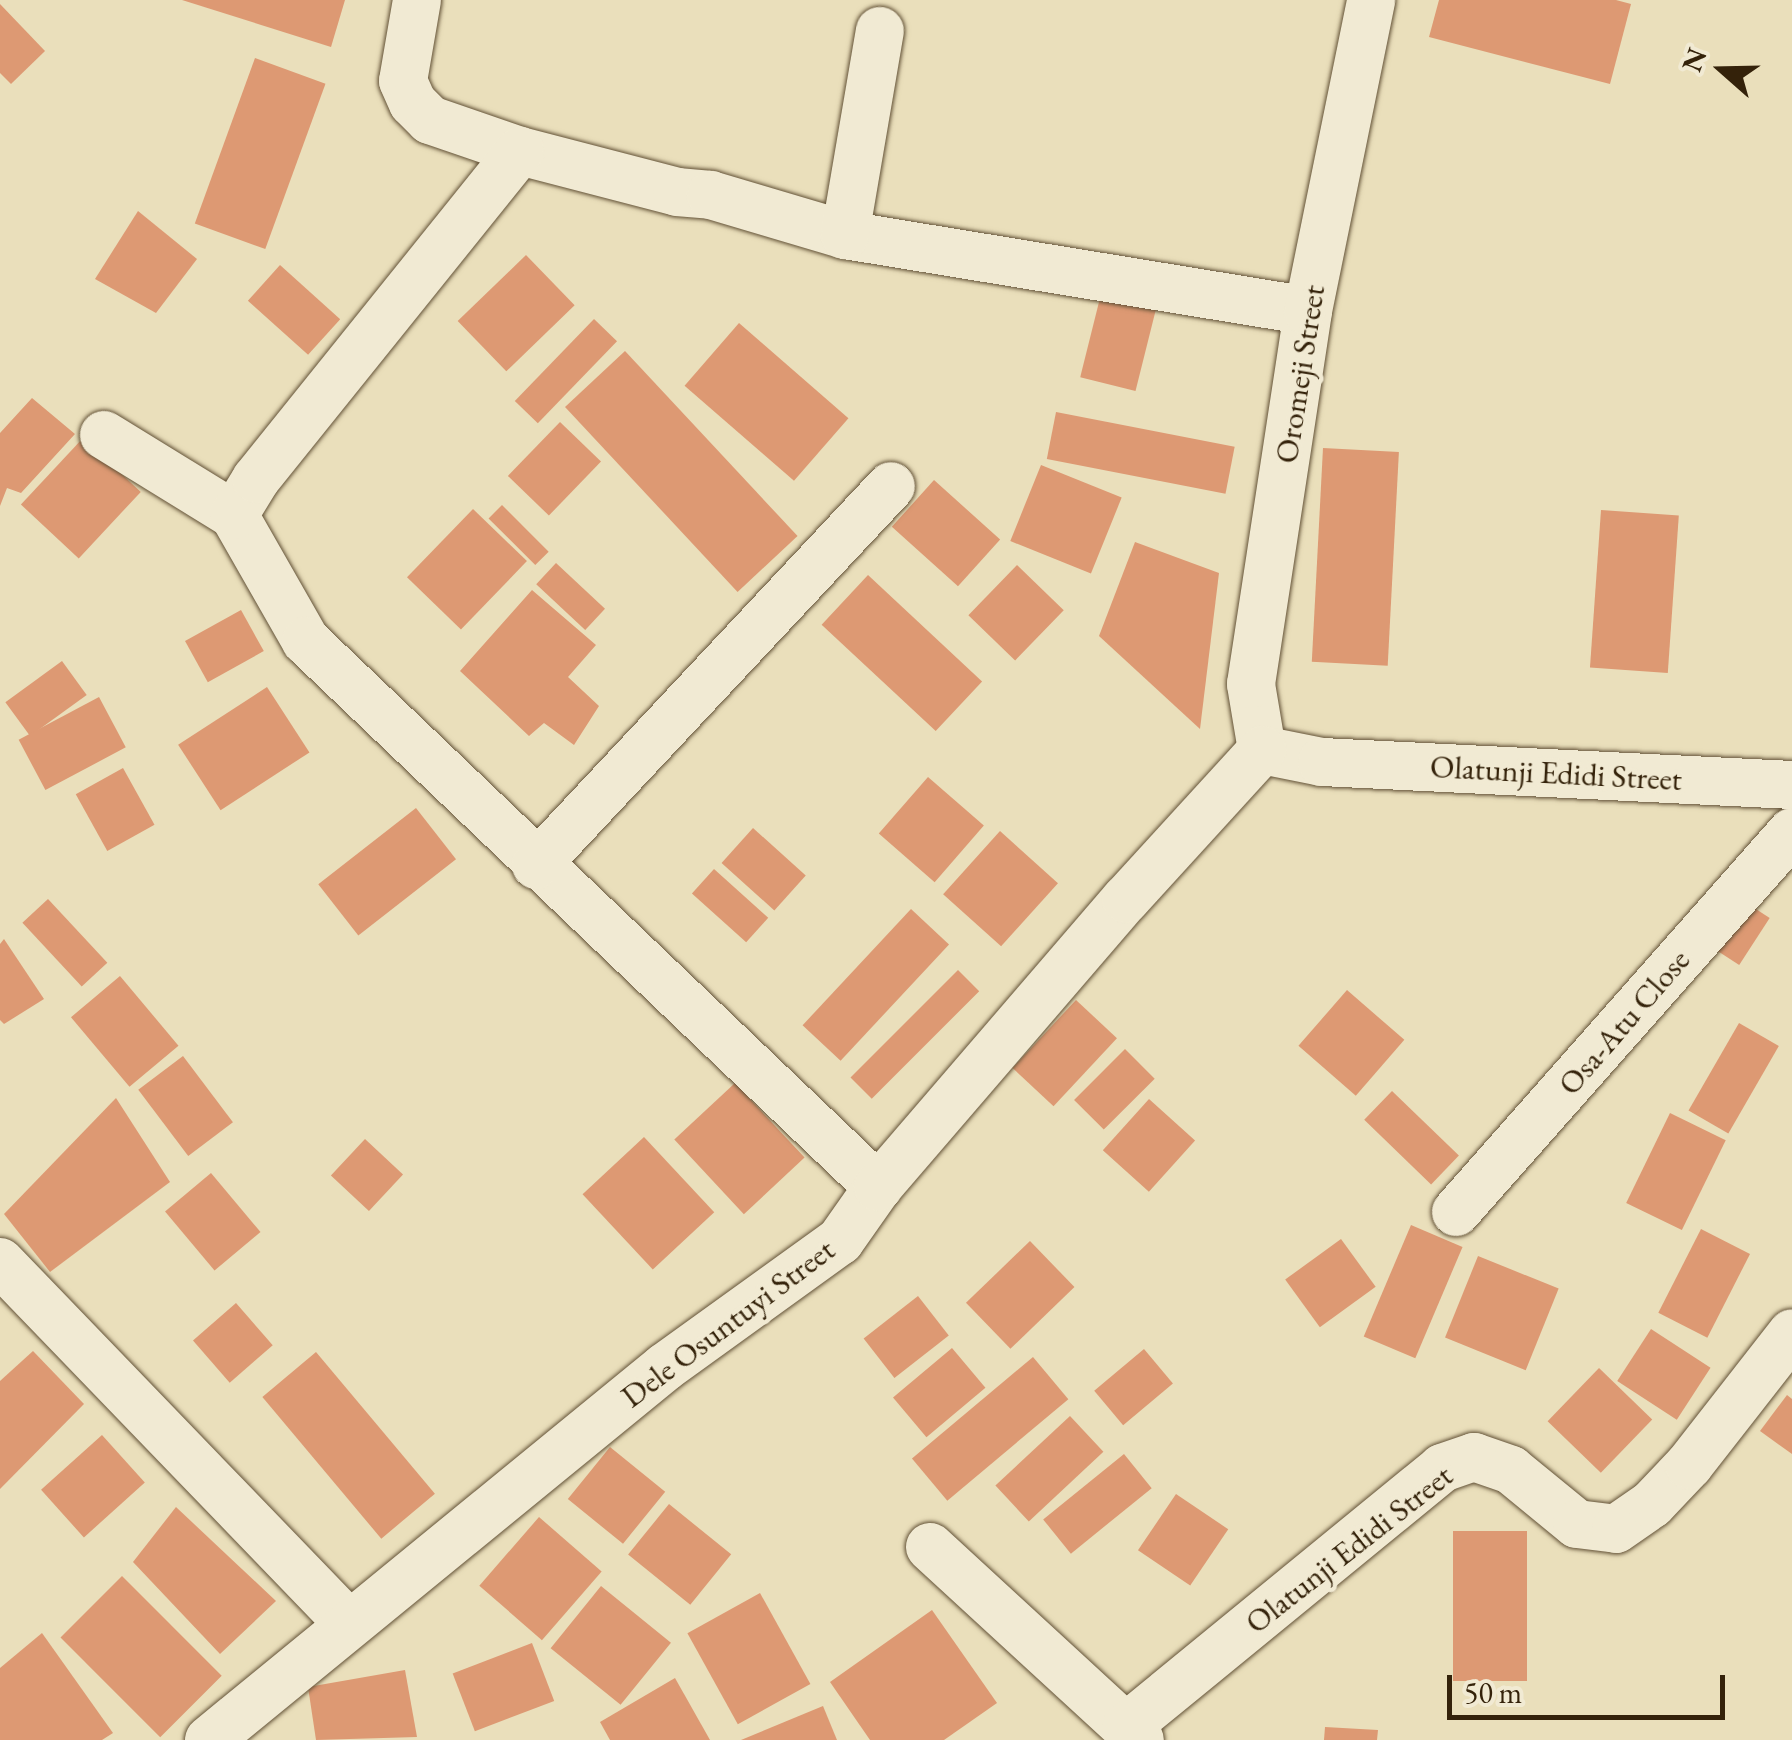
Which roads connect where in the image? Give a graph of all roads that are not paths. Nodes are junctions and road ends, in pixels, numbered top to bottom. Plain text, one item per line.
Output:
1 (417, 0) edge
2 (1371, 0) edge
3 (880, 31) dead end
4 (520, 151) junction
5 (845, 234) junction
6 (1308, 310) junction
7 (104, 435) dead end
8 (892, 486) dead end
9 (234, 516) junction
10 (1262, 750) junction
11 (1792, 785) edge
12 (1792, 832) edge
13 (536, 865) junction
14 (878, 1187) junction
15 (1456, 1212) dead end
16 (0, 1262) edge
17 (1792, 1333) edge
18 (930, 1547) dead end
19 (348, 1623) junction
20 (1133, 1733) edge
21 (210, 1740) edge

1 - 4 street
2 - 6 street, Oromeji Street
3 - 5 street
4 - 5 street
4 - 9 street
5 - 6 street
6 - 10 street, Oromeji Street
7 - 9 street
8 - 13 street
9 - 13 street
10 - 11 street, Olatunji Edidi Street
10 - 14 street, Dele Osuntuyi Street
12 - 15 street, Osa-Atu Close
13 - 14 street
14 - 19 street, Dele Osuntuyi Street
16 - 19 street
17 - 20 street, Olatunji Edidi Street
18 - 20 street
19 - 21 street, Dele Osuntuyi Street

